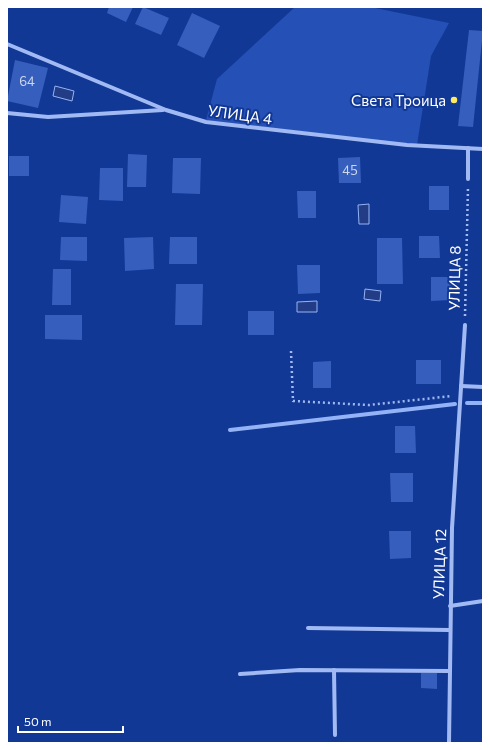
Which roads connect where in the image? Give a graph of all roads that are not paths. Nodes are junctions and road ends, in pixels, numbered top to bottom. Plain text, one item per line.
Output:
1 (7, 44) edge
2 (166, 110) junction
3 (7, 113) edge
4 (468, 148) junction
5 (483, 149) edge
6 (468, 179) road end
7 (465, 325) road end
8 (462, 386) junction
9 (483, 387) edge
10 (483, 602) edge
11 (450, 606) junction
12 (308, 628) dead end
13 (449, 630) junction
14 (334, 670) junction
15 (448, 671) junction
16 (240, 674) dead end
17 (335, 735) dead end
18 (449, 743) edge

1 - 2 street, УЛИЦА 4
2 - 3 street
2 - 4 street, УЛИЦА 4
4 - 5 street, УЛИЦА 4
4 - 6 street
7 - 8 street, УЛИЦА 8
8 - 9 street
8 - 11 street, УЛИЦА 12
10 - 11 street
11 - 13 street, УЛИЦА 12
12 - 13 street
13 - 15 street, УЛИЦА 12
14 - 15 street
14 - 16 street
14 - 17 street
15 - 18 street, УЛИЦА 12

